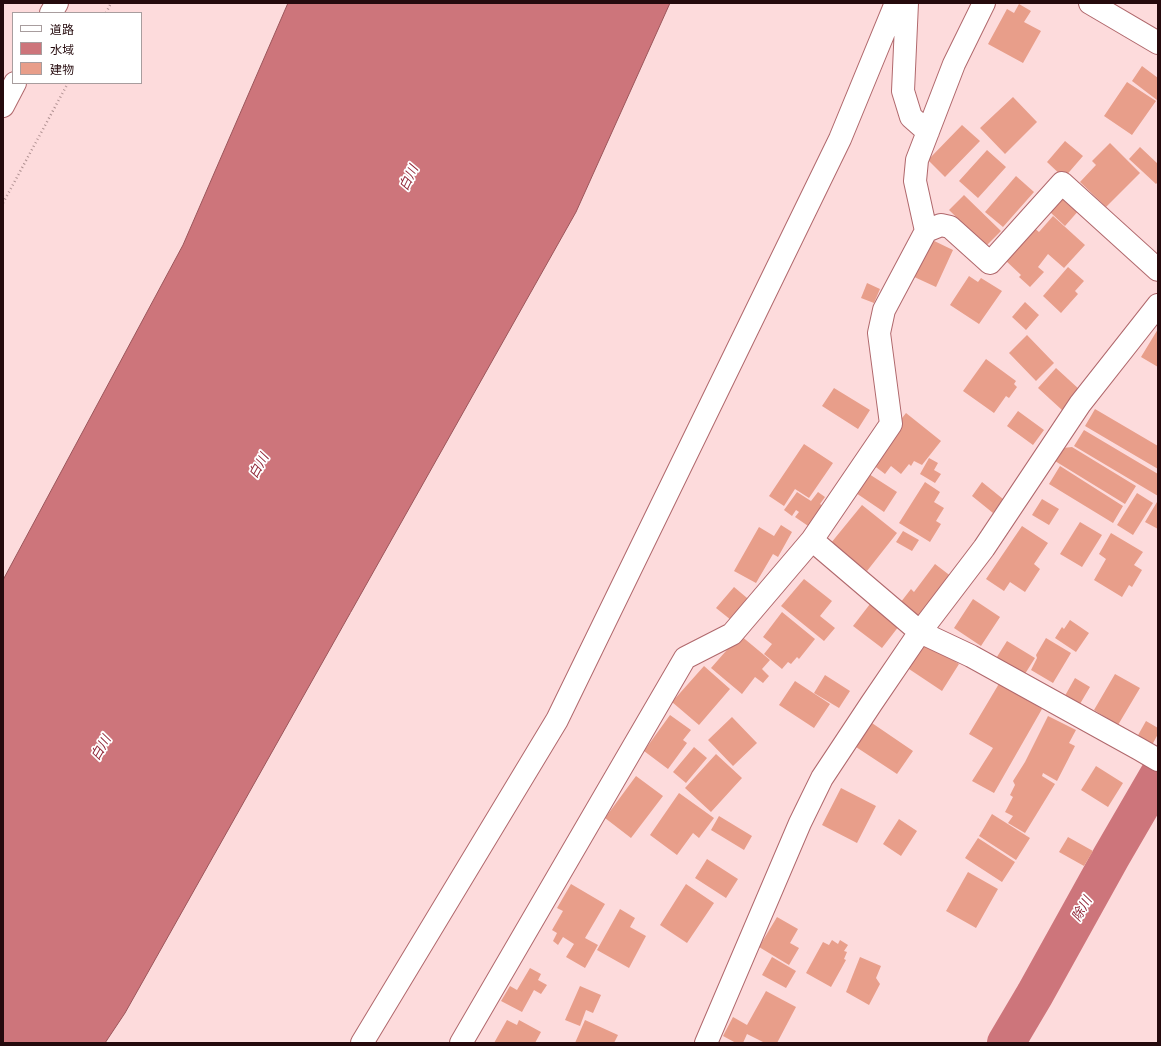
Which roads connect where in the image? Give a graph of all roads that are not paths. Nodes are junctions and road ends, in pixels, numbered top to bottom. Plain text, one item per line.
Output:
1 (57, 3) edge
2 (896, 3) edge
3 (907, 3) edge
4 (984, 3) edge
5 (1090, 3) edge
6 (52, 12) edge
7 (1158, 43) edge
8 (928, 132) junction
9 (926, 231) junction
10 (1158, 270) edge
11 (1158, 305) edge
12 (812, 540) junction
13 (920, 632) junction
14 (1158, 760) edge
15 (362, 1043) edge
16 (461, 1043) edge
17 (706, 1043) edge

1 - 6 street
2 - 15 street
3 - 8 street
4 - 8 street
5 - 7 street
8 - 9 street
9 - 10 street
9 - 12 street
11 - 13 street
12 - 13 street
12 - 16 street
13 - 14 street
13 - 17 street

